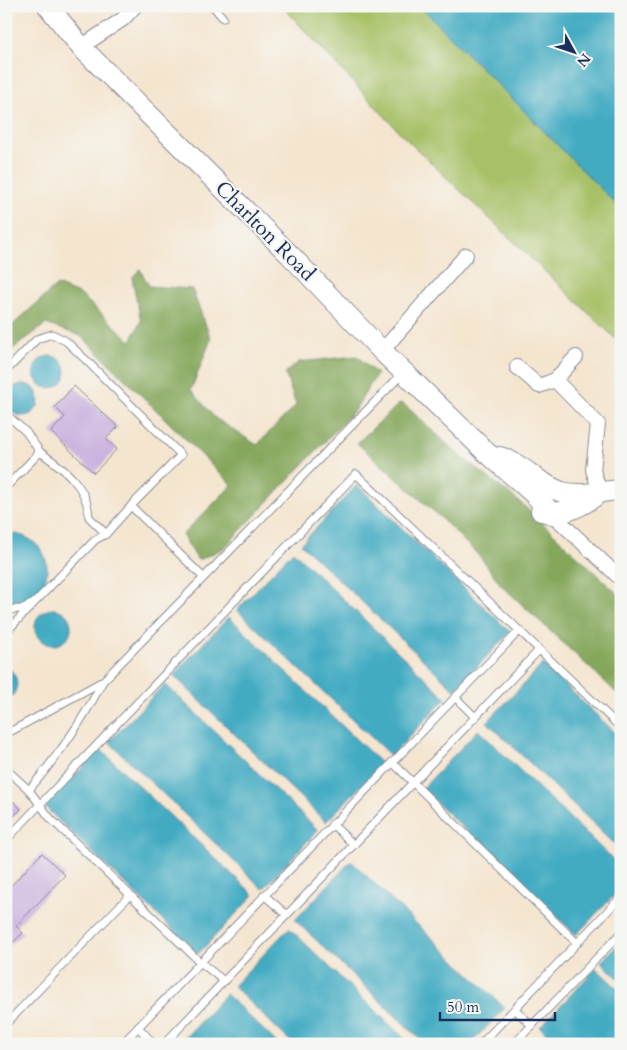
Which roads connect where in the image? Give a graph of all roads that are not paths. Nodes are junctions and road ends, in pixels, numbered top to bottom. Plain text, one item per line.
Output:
1 (48, 6) edge
2 (135, 6) edge
3 (213, 6) edge
4 (223, 18) dead end
5 (81, 47) junction
6 (466, 255) dead end
7 (382, 351) junction
8 (576, 357) dead end
9 (517, 367) dead end
10 (6, 371) edge
11 (404, 372) junction
12 (555, 380) junction
13 (6, 414) edge
14 (40, 452) junction
15 (486, 452) junction
16 (6, 486) edge
17 (621, 490) edge
18 (600, 492) junction
19 (131, 506) junction
20 (552, 514) junction
21 (106, 534) junction
22 (203, 577) junction
23 (621, 580) edge
24 (34, 603) junction
25 (6, 610) edge
26 (519, 631) junction
27 (6, 632) edge
28 (539, 650) junction
29 (103, 681) junction
30 (455, 697) junction
31 (475, 717) junction
32 (621, 728) edge
33 (6, 734) edge
34 (392, 762) junction
35 (6, 769) edge
36 (413, 785) junction
37 (29, 790) junction
38 (39, 806) junction
39 (332, 824) junction
40 (6, 840) edge
41 (354, 845) junction
42 (130, 895) junction
43 (264, 895) junction
44 (621, 897) edge
45 (286, 915) junction
46 (621, 933) edge
47 (577, 943) junction
48 (200, 962) junction
49 (224, 981) junction
50 (514, 1009) junction
51 (6, 1024) edge
52 (532, 1026) junction
53 (138, 1027) junction
54 (122, 1044) edge
55 (154, 1044) edge
56 (164, 1044) edge
57 (481, 1044) edge
58 (514, 1044) edge

1 - 5 street, Charlton Road
2 - 5 street
3 - 4 lane
5 - 7 street, Charlton Road
6 - 7 street
7 - 11 street, Charlton Road
8 - 12 street
9 - 12 street
10 - 19 lane
11 - 15 street, Charlton Road
11 - 22 lane
12 - 18 street
13 - 14 lane
14 - 16 lane
14 - 21 lane
15 - 18 street
15 - 20 street, Charlton Road
17 - 18 street
18 - 20 street
19 - 21 lane
19 - 22 lane
20 - 23 street
21 - 24 lane
22 - 29 lane
24 - 25 lane
24 - 27 lane
26 - 28 lane
26 - 30 lane
26 - 38 lane
28 - 31 lane
28 - 32 lane
29 - 33 lane
29 - 37 lane
30 - 31 lane
30 - 34 lane
31 - 36 lane
34 - 36 lane
34 - 39 lane
35 - 37 lane
36 - 41 lane
36 - 47 lane
37 - 38 lane
38 - 40 lane
38 - 42 lane
39 - 41 lane
39 - 43 lane
41 - 45 lane
42 - 48 lane
42 - 51 lane
43 - 45 lane
43 - 48 lane
44 - 47 lane
45 - 49 lane
46 - 52 lane
47 - 50 lane
48 - 49 lane
48 - 53 lane
49 - 56 lane
50 - 52 lane
50 - 57 lane
52 - 58 lane
53 - 54 lane
53 - 55 lane

